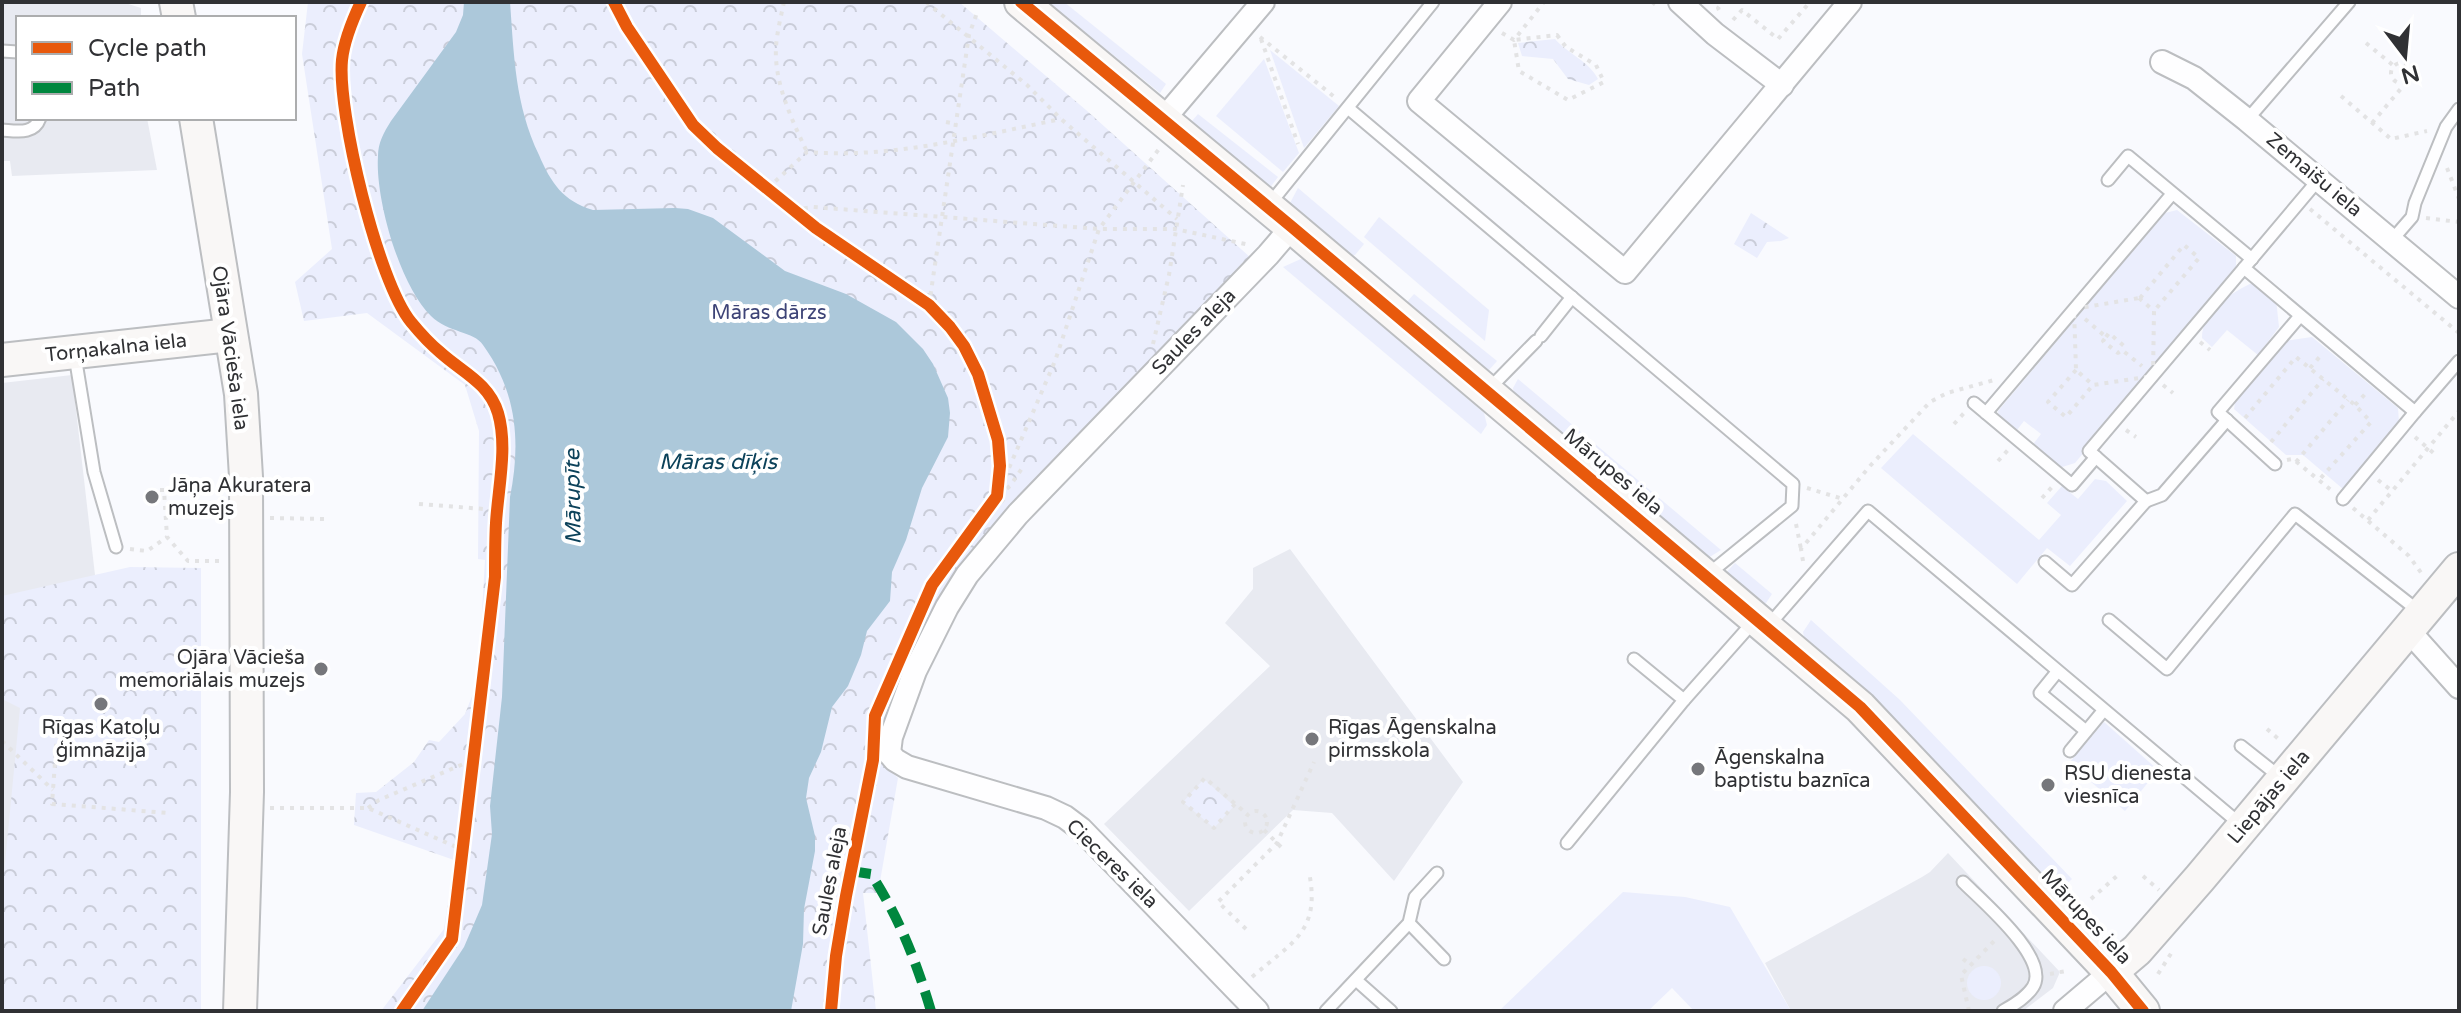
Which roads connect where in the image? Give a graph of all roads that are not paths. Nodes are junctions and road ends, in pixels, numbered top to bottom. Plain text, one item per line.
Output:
1 (1021, 2) edge
2 (1263, 2) edge
3 (1433, 2) edge
4 (1500, 2) edge
5 (1850, 2) edge
6 (2349, 2) edge
7 (1672, 7) edge
8 (2162, 62) dead end
9 (1782, 85) junction
10 (1348, 108) junction
11 (2459, 109) edge
12 (39, 120) edge
13 (196, 120) edge
14 (2247, 120) junction
15 (1168, 126) junction
16 (2, 130) edge
17 (2319, 178) junction
18 (2108, 180) dead end
19 (2172, 194) junction
20 (1267, 206) junction
21 (1292, 227) junction
22 (2392, 240) junction
23 (2248, 263) junction
24 (1572, 297) junction
25 (2459, 297) edge
26 (2300, 316) junction
27 (230, 335) junction
28 (75, 352) junction
29 (2, 360) edge
30 (2459, 361) edge
31 (1486, 392) junction
32 (1974, 403) dead end
33 (2415, 412) junction
34 (1986, 413) junction
35 (2232, 424) junction
36 (2096, 457) junction
37 (2275, 464) road end
38 (2343, 499) road end
39 (2146, 501) junction
40 (116, 547) road end
41 (2045, 562) dead end
42 (2459, 569) edge
43 (1706, 576) junction
44 (2422, 613) junction
45 (2109, 620) dead end
46 (1762, 622) junction
47 (1634, 659) dead end
48 (2057, 672) junction
49 (2459, 687) edge
50 (1684, 700) junction
51 (2103, 711) junction
52 (2086, 731) junction
53 (2241, 746) dead end
54 (2070, 751) dead end
55 (889, 753) joint
56 (2283, 780) junction
57 (2243, 827) junction
58 (1567, 843) dead end
59 (1437, 873) dead end
60 (1963, 882) dead end
61 (1409, 923) junction
62 (1444, 959) dead end
63 (2111, 972) junction
64 (1356, 980) junction
65 (240, 1011) edge
66 (1257, 1011) edge
67 (1326, 1011) edge
68 (1391, 1011) edge
69 (2003, 1011) edge
70 (2065, 1011) edge
71 (2143, 1011) edge

1 - 15 street, Mārupes iela
2 - 15 street
3 - 10 lane
4 - 9 street
5 - 9 street
6 - 14 lane
7 - 9 street
8 - 14 street, Zemaišu iela
10 - 20 lane
10 - 24 lane
11 - 22 lane
12 - 16 lane
13 - 27 street, Ojāra Vācieša iela
14 - 17 street, Zemaišu iela
15 - 20 street, Mārupes iela
17 - 22 street, Zemaišu iela
17 - 23 lane
18 - 19 lane
19 - 23 lane
19 - 34 lane
20 - 21 street, Mārupes iela
21 - 31 street, Mārupes iela
21 - 55 street, Saules aleja
22 - 25 street, Zemaišu iela
23 - 26 lane
23 - 36 lane
24 - 31 lane
24 - 43 lane
26 - 33 lane
26 - 35 lane
27 - 28 street, Torņakalna iela
27 - 65 street, Ojāra Vācieša iela
28 - 29 street, Torņakalna iela
28 - 40 lane
30 - 33 lane
31 - 43 street, Mārupes iela
32 - 34 lane
33 - 38 lane
34 - 36 lane
35 - 37 lane
35 - 39 lane
36 - 39 lane
39 - 41 lane
42 - 44 street, Liepājas iela
43 - 46 street, Mārupes iela
44 - 45 lane
44 - 49 street
44 - 56 street, Liepājas iela
46 - 48 lane
46 - 50 lane
46 - 63 street, Mārupes iela
47 - 50 lane
48 - 51 lane
48 - 52 lane
50 - 58 lane
51 - 52 lane
51 - 57 lane
52 - 54 lane
53 - 56 lane
55 - 66 street, Cieceres iela
56 - 57 street, Liepājas iela
57 - 63 street, Liepājas iela
59 - 61 lane
60 - 69 lane
61 - 62 lane
61 - 64 lane
63 - 70 street, Liepājas iela
63 - 71 street, Mārupes iela
64 - 67 lane
64 - 68 lane

